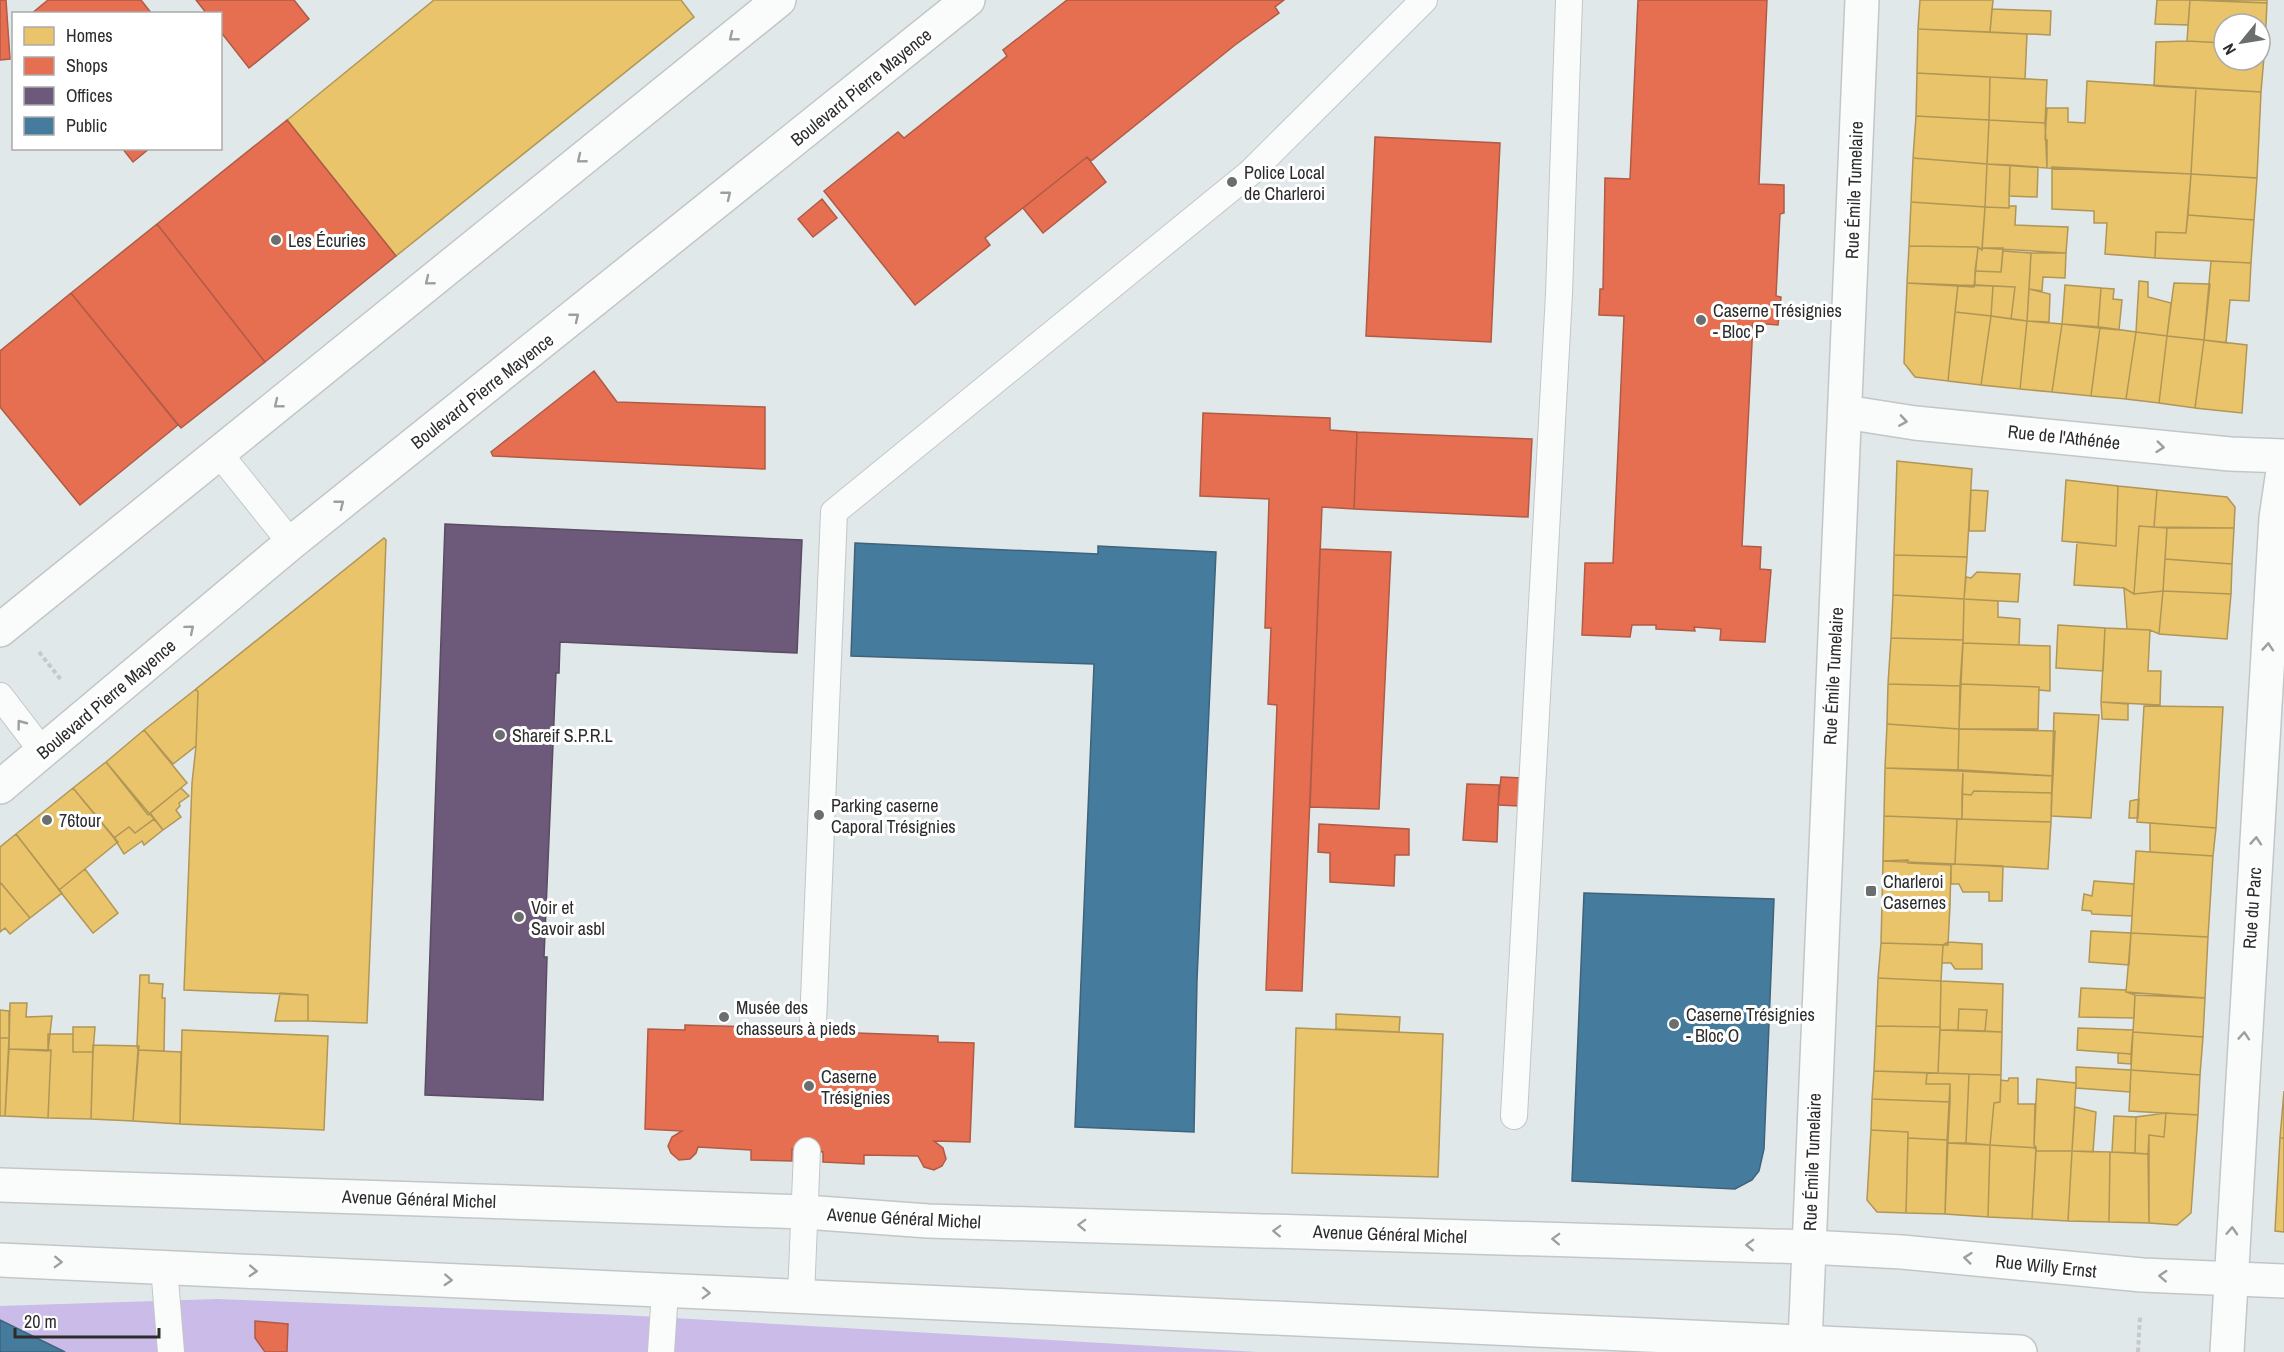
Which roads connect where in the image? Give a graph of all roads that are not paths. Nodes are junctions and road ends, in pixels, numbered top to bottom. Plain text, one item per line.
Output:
1 (779, 0) edge
2 (969, 0) edge
3 (1424, 0) edge
4 (1569, 0) edge
5 (1862, 0) edge
6 (1845, 412) junction
7 (218, 452) junction
8 (2284, 456) edge
9 (2284, 464) edge
10 (291, 543) junction
11 (7, 625) edge
12 (0, 696) edge
13 (43, 752) junction
14 (0, 787) edge
15 (813, 1024) dead end
16 (1514, 1116) dead end
17 (807, 1151) dead end
18 (0, 1185) edge
19 (805, 1212) junction
20 (1809, 1247) junction
21 (0, 1260) edge
22 (164, 1267) junction
23 (2230, 1279) junction
24 (2284, 1281) edge
25 (665, 1291) junction
26 (801, 1296) junction
27 (1805, 1347) edge
28 (171, 1352) edge
29 (661, 1352) edge
30 (2020, 1352) edge
31 (2226, 1352) edge

1 -> 7 street
10 -> 2 street, Boulevard Pierre Mayence
3 - 15 lane
4 - 16 lane
5 - 6 street, Rue Émile Tumelaire
6 -> 8 street, Rue de l'Athénée
6 - 20 street, Rue Émile Tumelaire
7 - 10 lane
7 - 11 street
23 -> 9 street, Rue du Parc
13 -> 10 street, Boulevard Pierre Mayence
13 -> 12 lane
13 - 14 street, Boulevard Pierre Mayence
17 - 19 lane
18 - 19 street, Avenue Général Michel
20 -> 19 street, Avenue Général Michel
19 - 26 lane
23 -> 20 street, Rue Willy Ernst
20 - 27 street, Rue Émile Tumelaire
21 -> 22 street
22 -> 25 street
22 - 28 lane
23 - 24 street, Rue Willy Ernst
23 - 31 street, Rue du Parc
25 -> 26 street
25 - 29 lane
26 - 27 street
27 - 30 street

